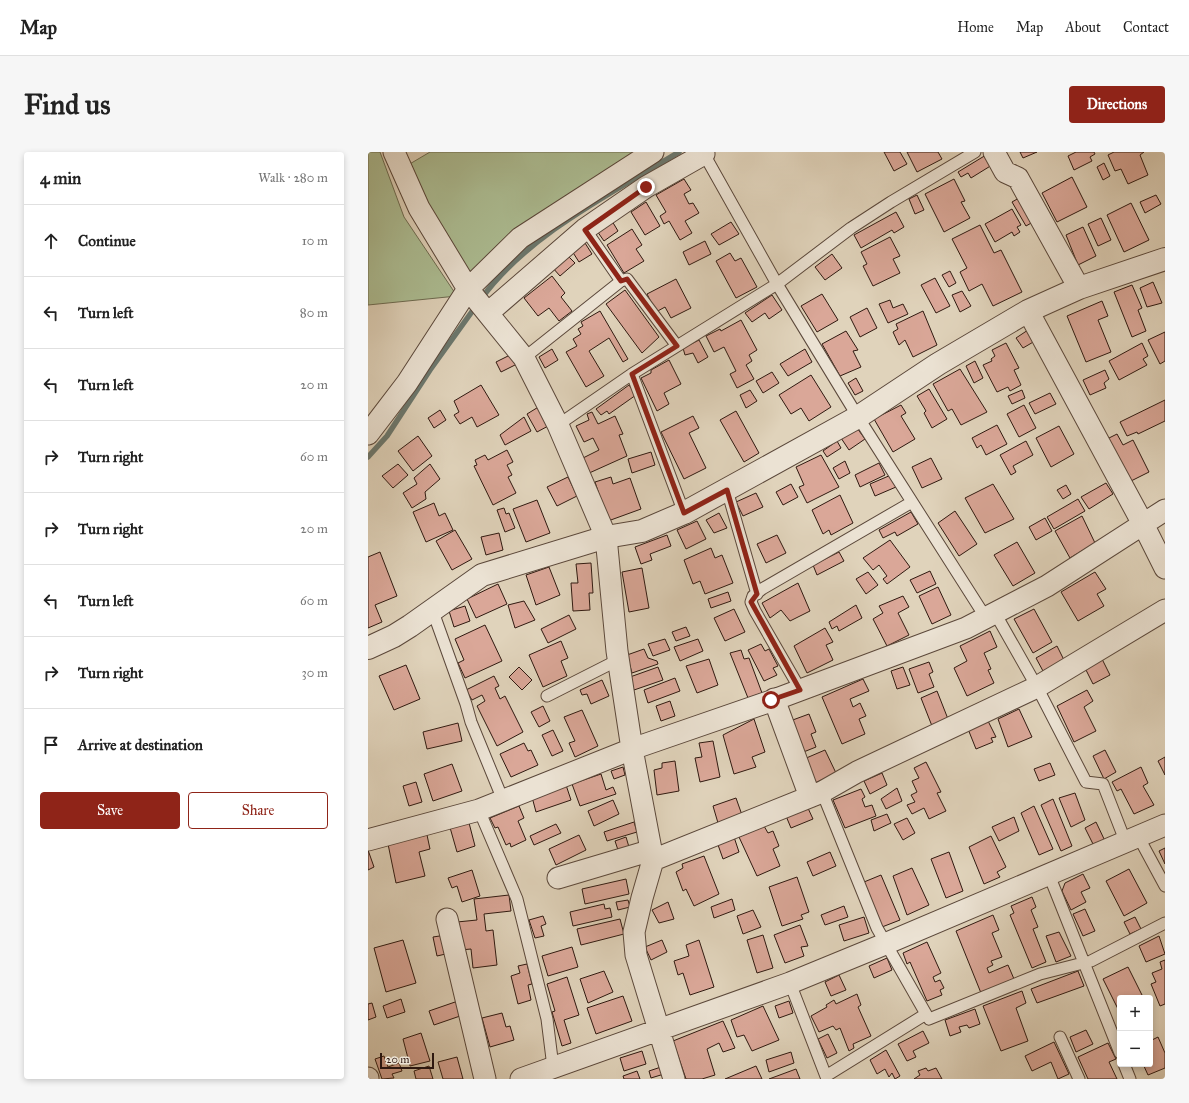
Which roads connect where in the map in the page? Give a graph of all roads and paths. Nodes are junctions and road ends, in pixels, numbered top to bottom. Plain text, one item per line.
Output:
1 (394, 152) edge
2 (653, 152) edge
3 (975, 152) edge
4 (994, 152) edge
5 (704, 154) joint
6 (585, 230) junction
7 (1165, 260) edge
8 (621, 281) junction
9 (777, 284) junction
10 (1079, 288) junction
11 (468, 289) junction
12 (1028, 312) junction
13 (488, 313) junction
14 (677, 346) junction
15 (524, 358) junction
16 (632, 374) junction
17 (858, 417) junction
18 (558, 425) junction
19 (368, 434) edge
20 (727, 490) junction
21 (912, 502) junction
22 (1165, 510) edge
23 (684, 513) junction
24 (1143, 524) junction
25 (606, 537) junction
26 (1165, 568) edge
27 (757, 594) junction
28 (432, 609) junction
29 (1165, 610) edge
30 (991, 615) junction
31 (368, 648) edge
32 (618, 660) junction
33 (1037, 687) junction
34 (800, 690) junction
35 (547, 696) dead end
36 (774, 699) junction
37 (632, 749) junction
38 (816, 794) junction
39 (503, 800) junction
40 (479, 810) junction
41 (1165, 825) edge
42 (368, 840) edge
43 (1132, 840) junction
44 (653, 855) junction
45 (1049, 874) junction
46 (558, 878) dead end
47 (1165, 886) edge
48 (447, 919) dead end
49 (1165, 923) edge
50 (886, 944) junction
51 (1085, 963) junction
52 (790, 983) junction
53 (926, 1014) junction
54 (658, 1029) junction
55 (1060, 1037) dead end
56 (1117, 1044) edge
57 (553, 1067) junction
58 (1125, 1067) edge
59 (826, 1077) edge
60 (485, 1079) edge
61 (521, 1079) edge
62 (674, 1079) edge
63 (1079, 1079) edge
64 (1130, 1079) edge

1 - 11 street
2 - 11 street
3 - 9 lane
4 - 10 street
5 - 6 street
5 - 9 lane
6 - 8 lane
6 - 13 street
7 - 10 street
8 - 14 lane
8 - 15 lane
9 - 14 lane
9 - 17 lane
10 - 12 street
11 - 13 street
11 - 19 street
12 - 17 street
12 - 24 street
13 - 15 street
14 - 16 lane
15 - 18 street
16 - 18 lane
16 - 23 lane
17 - 20 street
17 - 21 lane
18 - 25 street
20 - 23 street
20 - 27 lane
21 - 27 lane
21 - 30 lane
22 - 24 street
23 - 25 street
24 - 26 street
24 - 30 street
25 - 28 street
25 - 32 street
27 - 34 lane
28 - 31 street
28 - 39 lane
29 - 33 street
30 - 33 lane
30 - 34 street
32 - 35 lane
32 - 37 street
33 - 38 street
33 - 43 lane
34 - 36 street
36 - 37 street
36 - 38 street
37 - 39 street
37 - 44 street
38 - 44 street
38 - 50 lane
39 - 40 street
40 - 42 street
40 - 57 lane
41 - 43 street
43 - 45 street
43 - 47 lane
44 - 46 street
44 - 54 street
45 - 50 street
45 - 51 lane
48 - 60 street
49 - 51 lane
50 - 52 street
50 - 53 lane
51 - 53 lane
51 - 56 lane
52 - 54 street
52 - 59 lane
53 - 59 lane
54 - 57 street
54 - 62 street
55 - 63 lane
57 - 61 street
58 - 64 lane

